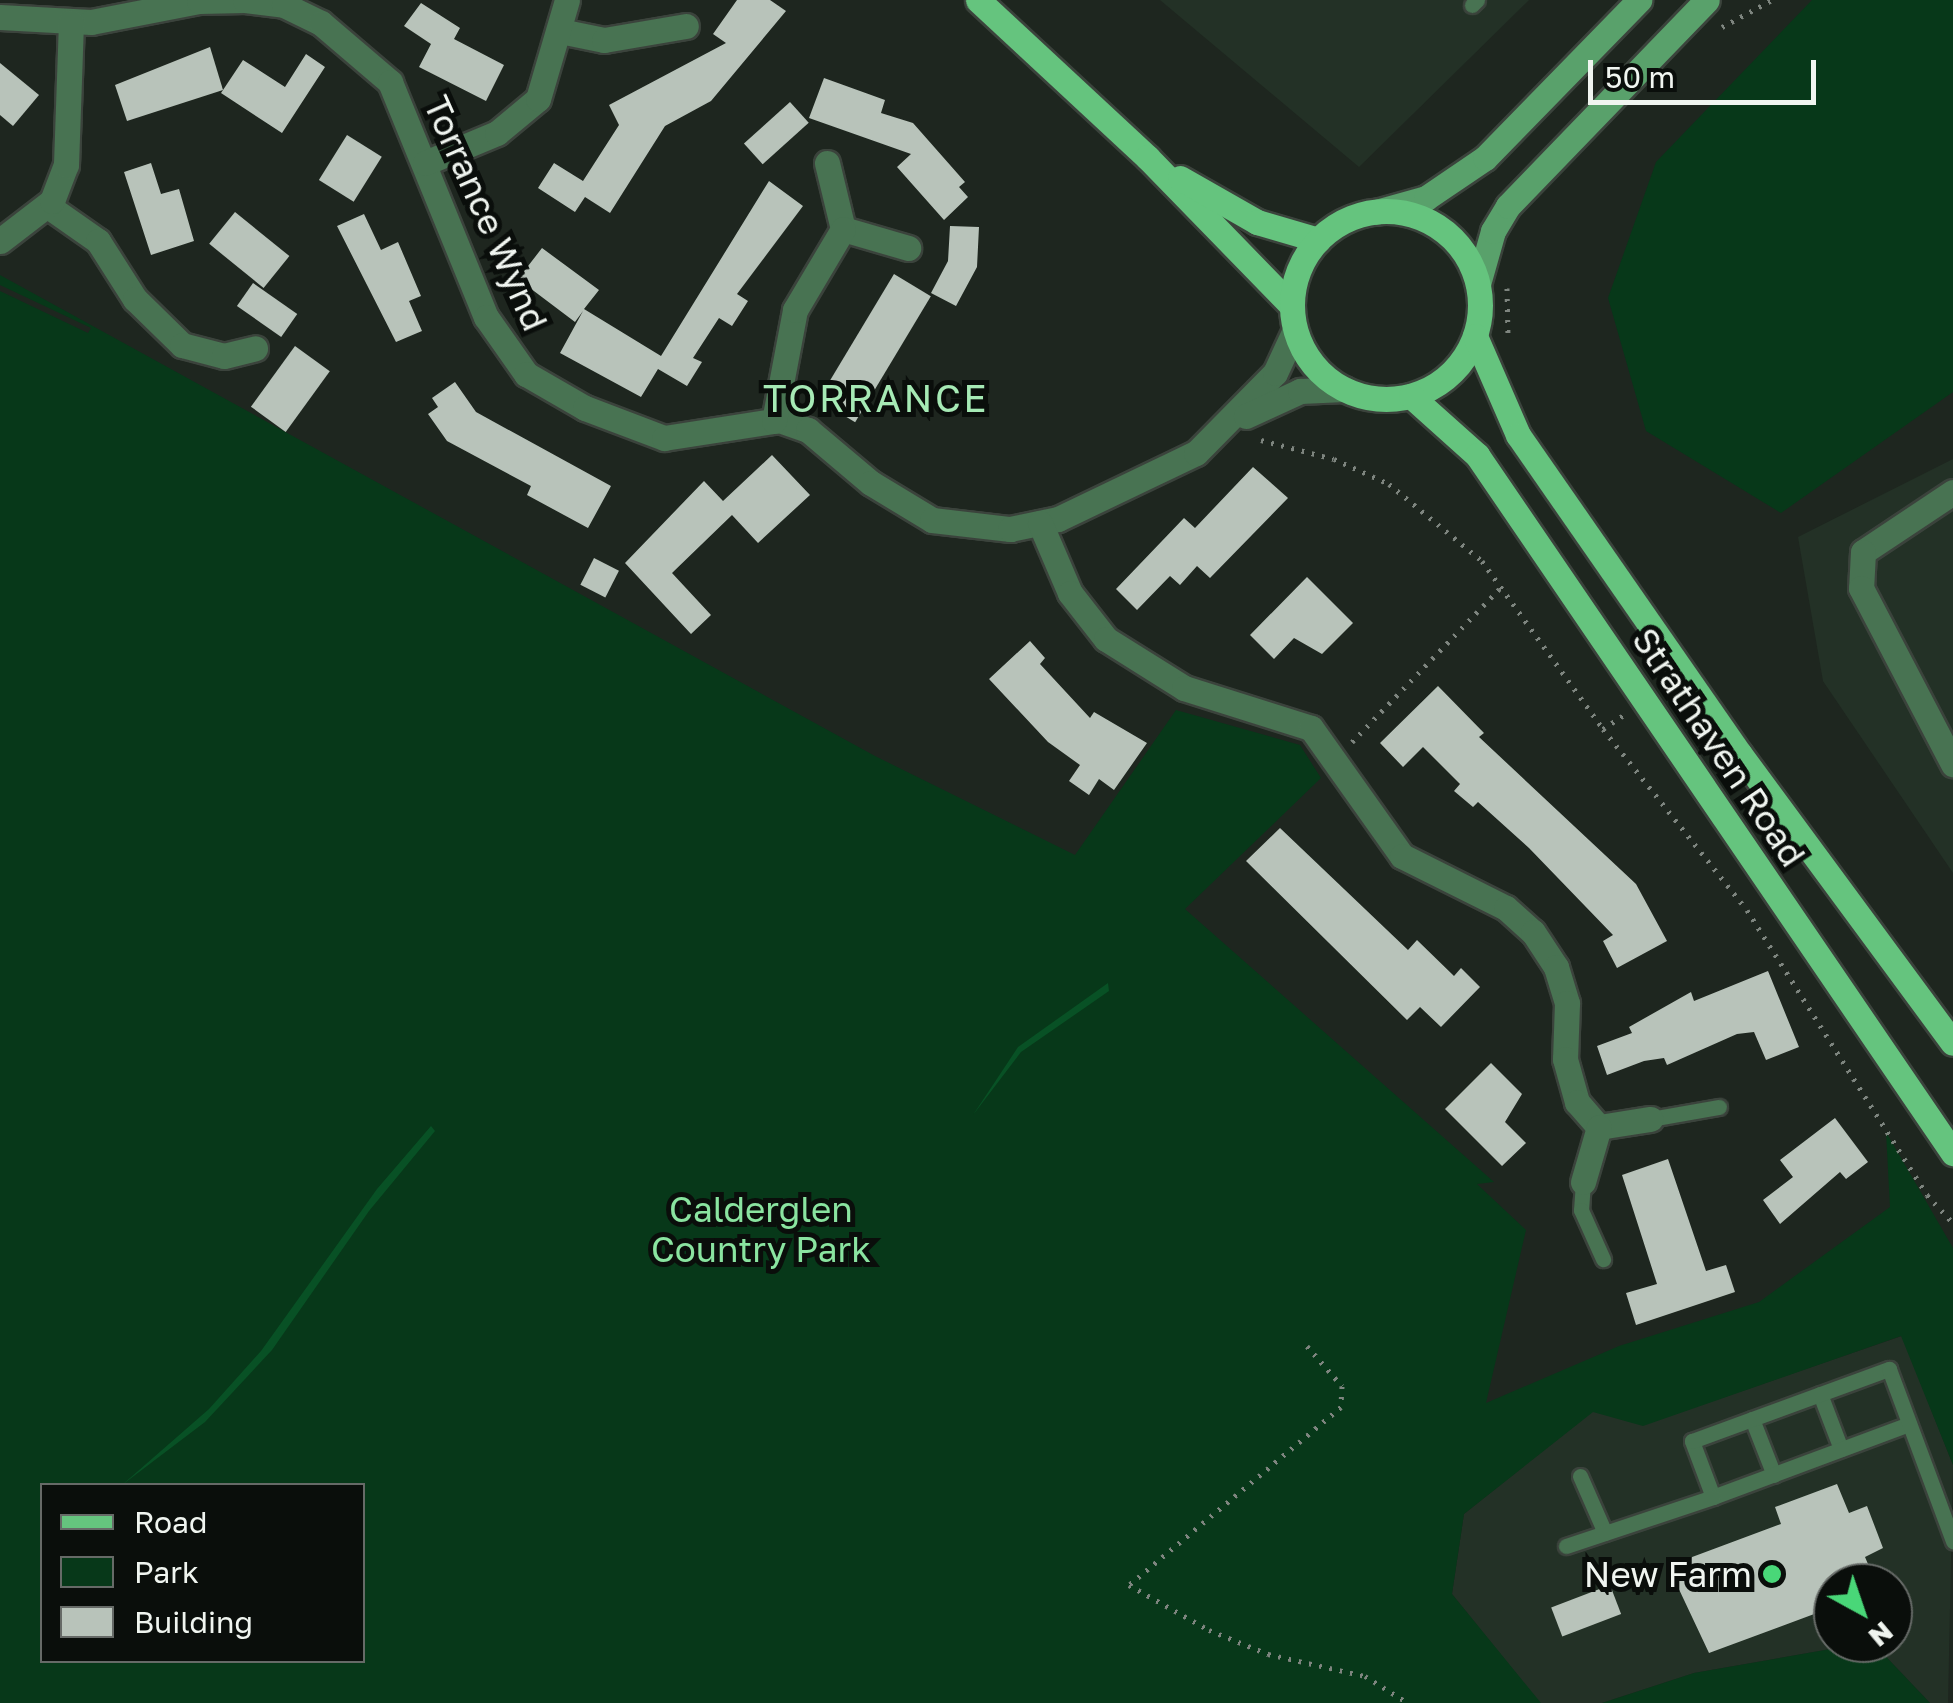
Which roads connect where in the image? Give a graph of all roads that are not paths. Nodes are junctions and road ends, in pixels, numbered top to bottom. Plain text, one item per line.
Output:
1 (567, 0) edge
2 (978, 0) edge
3 (1639, 0) edge
4 (1708, 0) edge
5 (0, 17) edge
6 (70, 22) junction
7 (686, 26) dead end
8 (560, 31) junction
9 (1147, 157) junction
10 (827, 162) dead end
11 (425, 163) junction
12 (48, 206) junction
13 (1376, 212) junction
14 (842, 229) junction
15 (1318, 240) junction
16 (0, 241) edge
17 (908, 248) dead end
18 (1478, 284) junction
19 (1293, 318) junction
20 (1475, 336) junction
21 (255, 348) dead end
22 (1344, 390) junction
23 (1411, 396) junction
24 (774, 421) junction
25 (1225, 429) junction
26 (1953, 492) edge
27 (1040, 523) junction
28 (1953, 764) edge
29 (1953, 1043) edge
30 (1719, 1107) dead end
31 (1650, 1120) joint
32 (1599, 1127) junction
33 (1953, 1153) edge
34 (1582, 1182) joint
35 (1603, 1259) dead end
36 (1820, 1394) junction
37 (1752, 1419) junction
38 (1909, 1424) junction
39 (1841, 1449) junction
40 (1774, 1474) junction
41 (1580, 1476) dead end
42 (1713, 1497) junction
43 (1606, 1533) junction
44 (1953, 1541) edge
45 (1566, 1546) dead end

1 - 8 street
2 - 9 main road
3 - 13 street
4 - 18 street
5 - 6 street, Torrance Wynd
6 - 11 street, Torrance Wynd
6 - 12 street
7 - 8 street
8 - 11 street
9 - 15 main road
9 - 19 main road
10 - 14 street
11 - 24 street, Torrance Wynd
12 - 16 street
12 - 21 street
13 - 15 main road
13 - 18 main road
14 - 17 street
14 - 24 street
15 - 19 main road
18 - 20 main road
19 - 22 main road
19 - 25 street
20 - 23 main road
20 - 29 main road, Strathaven Road
22 - 23 main road
22 - 25 street
23 - 33 main road, Strathaven Road
24 - 27 street
25 - 27 street
26 - 28 street
27 - 32 street
30 - 31 lane
31 - 32 street
32 - 34 street
34 - 35 lane
36 - 37 lane
36 - 38 lane
36 - 39 lane
37 - 40 lane
37 - 42 lane
38 - 39 lane
38 - 44 lane
39 - 40 lane
40 - 42 lane
41 - 43 lane
42 - 43 lane
43 - 45 lane

